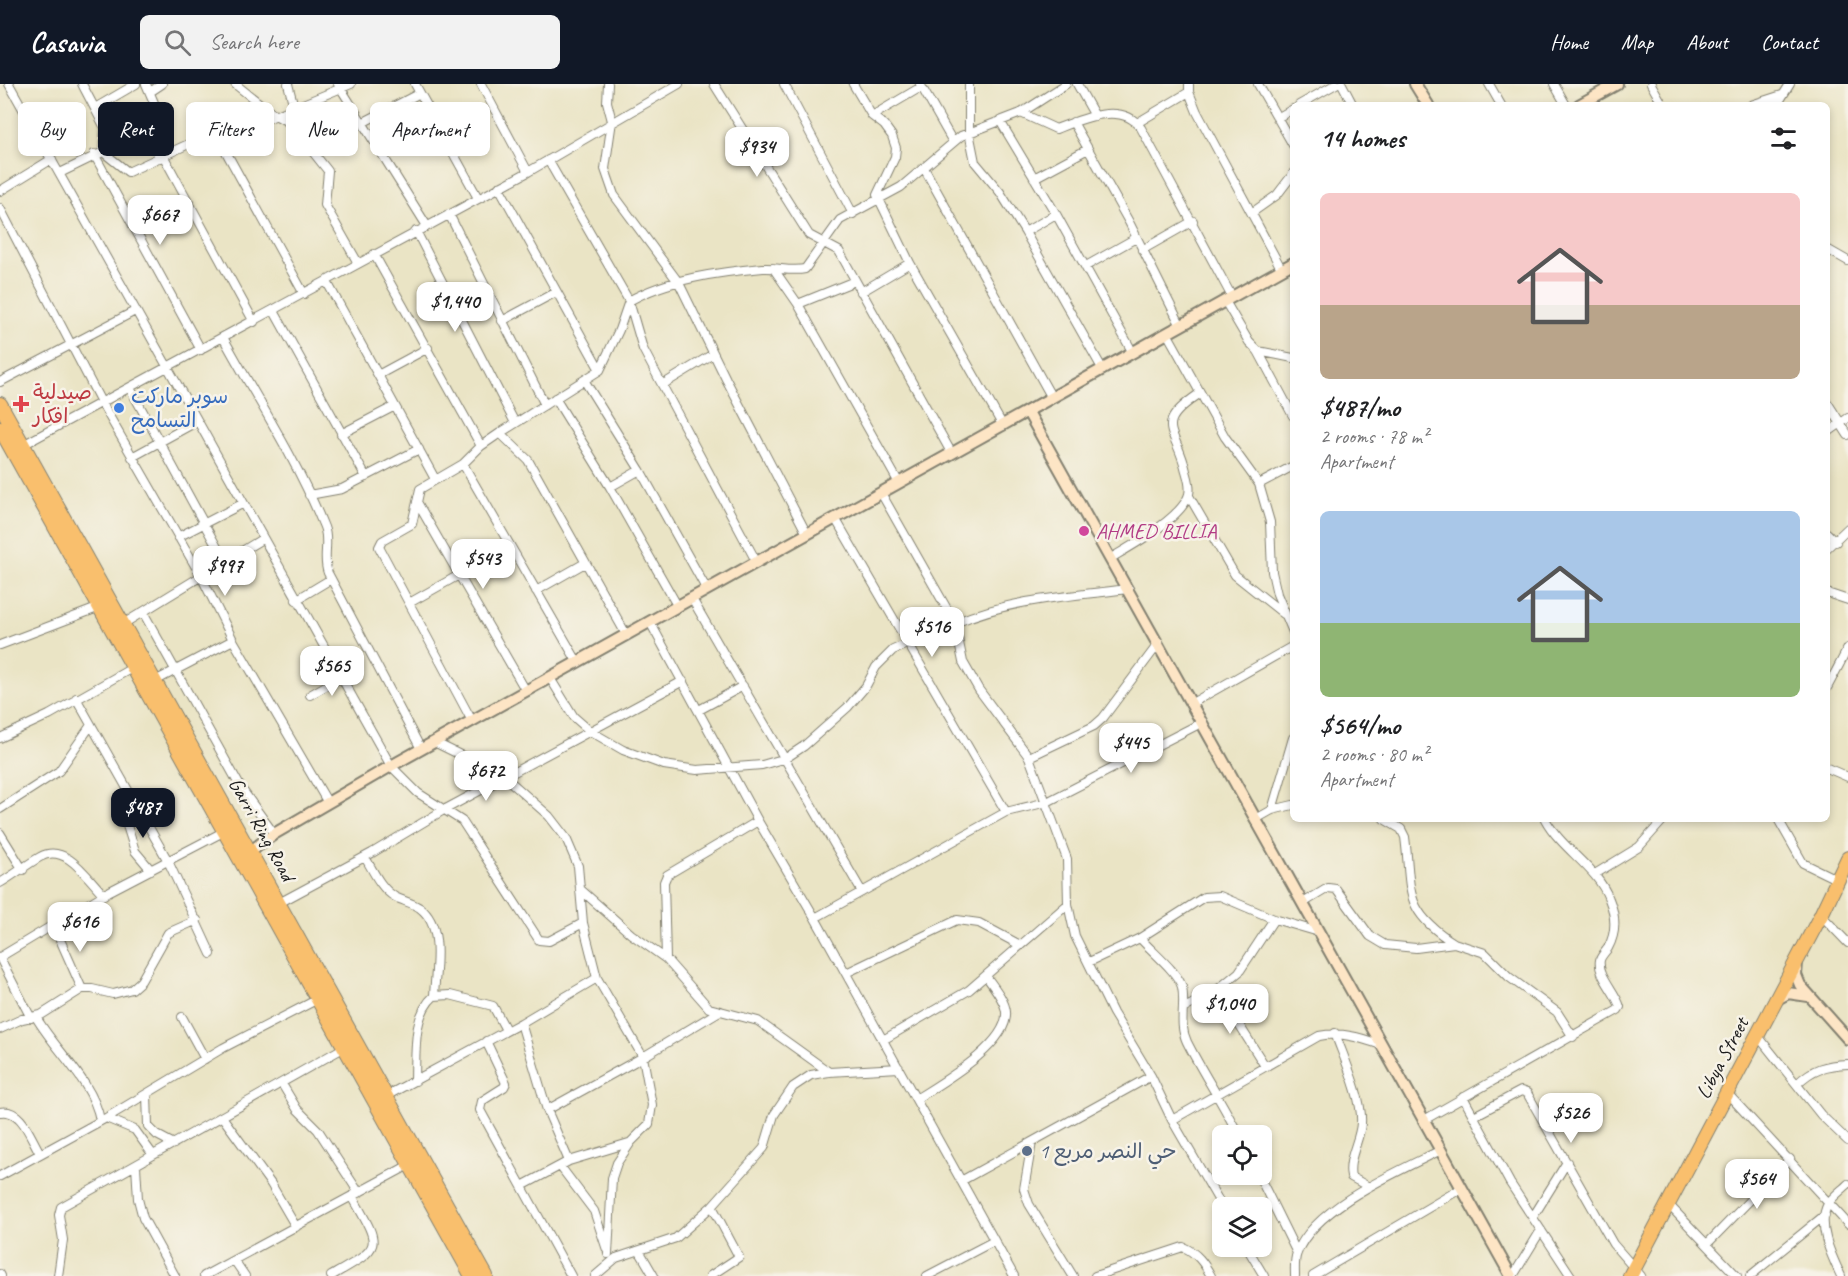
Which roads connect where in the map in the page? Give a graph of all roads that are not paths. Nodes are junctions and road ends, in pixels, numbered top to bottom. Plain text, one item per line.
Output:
1 (9, 84) edge
2 (82, 84) edge
3 (136, 84) edge
4 (162, 84) edge
5 (235, 84) edge
6 (288, 84) edge
7 (351, 84) edge
8 (415, 84) edge
9 (481, 84) edge
10 (608, 84) edge
11 (679, 84) edge
12 (714, 84) edge
13 (784, 84) edge
14 (853, 84) edge
15 (969, 84) edge
16 (1066, 84) edge
17 (1077, 84) edge
18 (1258, 84) edge
19 (1336, 84) edge
20 (1342, 84) edge
21 (1415, 84) edge
22 (1488, 84) edge
23 (1554, 84) edge
24 (1617, 84) edge
25 (1651, 84) edge
26 (1790, 84) edge
27 (921, 85) edge
28 (339, 87) edge
29 (148, 88) edge
30 (1189, 88) edge
31 (420, 93) junction
32 (1782, 95) junction
33 (155, 102) edge
34 (258, 102) edge
35 (293, 102) edge
36 (303, 102) edge
37 (1304, 102) edge
38 (1351, 102) edge
39 (1426, 102) edge
40 (1499, 102) edge
41 (1564, 102) edge
42 (1587, 102) edge
43 (1661, 102) edge
44 (1760, 102) edge
45 (1779, 102) edge
46 (95, 108) junction
47 (1290, 111) edge
48 (1021, 113) junction
49 (98, 114) edge
50 (274, 115) edge
51 (872, 116) junction
52 (1095, 116) junction
53 (1277, 118) junction
54 (612, 121) junction
55 (1000, 122) junction
56 (1073, 122) junction
57 (362, 123) junction
58 (1137, 123) junction
59 (969, 132) junction
60 (1290, 141) edge
61 (953, 142) junction
62 (186, 146) edge
63 (1088, 148) junction
64 (98, 154) edge
65 (103, 156) edge
66 (105, 156) edge
67 (228, 156) edge
68 (162, 158) junction
69 (52, 159) junction
70 (548, 160) junction
71 (924, 168) junction
72 (528, 172) junction
73 (60, 173) junction
74 (1034, 178) junction
75 (1290, 178) edge
76 (499, 187) junction
77 (0, 191) edge
78 (478, 198) junction
79 (879, 201) junction
80 (0, 208) edge
81 (1253, 212) junction
82 (449, 214) junction
83 (853, 214) junction
84 (1056, 214) junction
85 (1193, 221) junction
86 (428, 226) junction
87 (416, 231) junction
88 (1025, 232) junction
89 (1136, 238) junction
90 (823, 241) junction
91 (1142, 250) junction
92 (1830, 251) edge
93 (374, 254) junction
94 (1848, 261) edge
95 (358, 263) junction
96 (910, 263) junction
97 (1086, 266) junction
98 (1290, 266) edge
99 (773, 268) junction
100 (1282, 270) junction
101 (855, 281) junction
102 (327, 282) junction
103 (679, 283) junction
104 (556, 292) junction
105 (861, 292) junction
106 (304, 294) junction
107 (1228, 299) junction
108 (629, 301) junction
109 (798, 304) junction
110 (135, 311) junction
111 (274, 311) junction
112 (502, 321) junction
113 (254, 322) junction
114 (1181, 326) junction
115 (1167, 333) junction
116 (224, 339) junction
117 (72, 345) junction
118 (428, 348) junction
119 (201, 350) junction
120 (1258, 351) junction
121 (1133, 353) junction
122 (713, 354) junction
123 (1290, 357) edge
124 (167, 368) junction
125 (600, 370) junction
126 (1102, 370) junction
127 (378, 375) junction
128 (584, 380) junction
129 (0, 382) edge
130 (662, 384) junction
131 (130, 387) junction
132 (1199, 394) junction
133 (555, 398) junction
134 (1052, 398) junction
135 (101, 402) junction
136 (0, 404) edge
137 (545, 405) junction
138 (395, 406) junction
139 (1830, 407) edge
140 (1290, 410) edge
141 (1028, 412) junction
142 (1848, 418) edge
143 (196, 422) junction
144 (515, 423) junction
145 (1840, 423) junction
146 (1003, 426) junction
147 (0, 428) edge
148 (1830, 431) edge
149 (500, 433) junction
150 (341, 434) junction
151 (1848, 435) edge
152 (159, 442) junction
153 (481, 446) junction
154 (18, 448) junction
155 (419, 449) junction
156 (952, 454) junction
157 (132, 457) junction
158 (463, 464) junction
159 (1290, 468) edge
160 (640, 470) junction
161 (366, 477) junction
162 (435, 479) junction
163 (899, 483) junction
164 (1259, 484) junction
165 (610, 486) junction
166 (881, 494) junction
167 (309, 495) junction
168 (1189, 496) junction
169 (417, 502) junction
170 (242, 504) junction
171 (835, 518) junction
172 (202, 523) junction
173 (1848, 528) edge
174 (807, 534) junction
175 (1830, 536) edge
176 (178, 537) junction
177 (262, 538) junction
178 (1836, 542) junction
179 (1830, 546) edge
180 (1111, 558) junction
181 (225, 562) junction
182 (585, 563) junction
183 (757, 563) junction
184 (459, 575) junction
185 (201, 576) junction
186 (331, 579) junction
187 (1129, 589) junction
188 (707, 590) junction
189 (536, 591) junction
190 (1830, 594) edge
191 (692, 599) junction
192 (296, 600) junction
193 (1848, 600) edge
194 (411, 602) junction
195 (100, 607) junction
196 (678, 607) junction
197 (143, 612) junction
198 (1285, 615) junction
199 (650, 622) junction
200 (955, 623) junction
201 (123, 624) junction
202 (1290, 626) edge
203 (627, 636) junction
204 (233, 640) junction
205 (909, 643) junction
206 (1159, 643) junction
207 (0, 645) edge
208 (1290, 648) edge
209 (1848, 648) edge
210 (578, 663) junction
211 (132, 668) junction
212 (176, 670) junction
213 (1830, 675) edge
214 (341, 677) junction
215 (550, 678) junction
216 (155, 681) junction
217 (683, 681) junction
218 (743, 686) junction
219 (526, 691) junction
220 (310, 695) dead end
221 (76, 698) junction
222 (1192, 703) junction
223 (699, 710) junction
224 (472, 721) junction
225 (1203, 722) junction
226 (91, 725) junction
227 (590, 731) junction
228 (0, 738) edge
229 (434, 742) junction
230 (1290, 748) edge
231 (421, 749) junction
232 (1029, 757) junction
233 (786, 758) junction
234 (730, 765) junction
235 (391, 766) junction
236 (1830, 769) edge
237 (505, 777) junction
238 (1848, 777) edge
239 (1047, 802) junction
240 (328, 803) junction
241 (1290, 806) edge
242 (0, 809) edge
243 (1272, 810) junction
244 (442, 811) junction
245 (1006, 812) junction
246 (123, 816) dead end
247 (1256, 819) junction
248 (758, 821) junction
249 (1389, 822) edge
250 (1547, 822) edge
251 (1661, 822) edge
252 (1780, 822) edge
253 (225, 831) junction
254 (0, 833) edge
255 (274, 834) junction
256 (246, 855) junction
257 (365, 857) junction
258 (168, 861) junction
259 (1847, 863) edge
260 (23, 870) junction
261 (151, 870) junction
262 (1595, 874) junction
263 (1838, 880) junction
264 (0, 883) edge
265 (580, 889) junction
266 (862, 892) junction
267 (104, 895) junction
268 (279, 903) junction
269 (1303, 903) junction
270 (1068, 904) junction
271 (1821, 915) junction
272 (816, 918) junction
273 (1274, 919) junction
274 (197, 920) junction
275 (582, 923) junction
276 (54, 926) junction
277 (1319, 932) junction
278 (1140, 938) junction
279 (1454, 943) junction
280 (1848, 943) edge
281 (1020, 945) junction
282 (211, 954) dead end
283 (1, 956) edge
284 (666, 959) junction
285 (1797, 960) junction
286 (1089, 962) junction
287 (846, 973) junction
288 (986, 976) junction
289 (597, 978) junction
290 (82, 989) junction
291 (1217, 990) junction
292 (434, 996) junction
293 (1808, 996) junction
294 (318, 999) junction
295 (1777, 999) junction
296 (1183, 1009) junction
297 (718, 1012) junction
298 (182, 1017) dead end
299 (34, 1018) junction
300 (521, 1023) junction
301 (0, 1029) edge
302 (506, 1030) junction
303 (1335, 1033) junction
304 (1758, 1036) junction
305 (1573, 1037) junction
306 (1848, 1039) edge
307 (883, 1040) junction
308 (486, 1041) junction
309 (1381, 1045) junction
310 (345, 1047) junction
311 (644, 1057) junction
312 (205, 1059) junction
313 (1848, 1064) edge
314 (1265, 1066) junction
315 (899, 1068) junction
316 (829, 1072) junction
317 (1151, 1076) junction
318 (415, 1081) junction
319 (282, 1084) junction
320 (1797, 1084) junction
321 (1218, 1093) junction
322 (1727, 1093) junction
323 (147, 1094) junction
324 (386, 1096) junction
325 (1464, 1098) junction
326 (916, 1099) junction
327 (547, 1110) junction
328 (0, 1112) edge
329 (1474, 1116) junction
330 (223, 1118) junction
331 (103, 1119) junction
332 (1172, 1119) junction
333 (1424, 1120) junction
334 (1234, 1125) edge
335 (631, 1142) junction
336 (1032, 1142) junction
337 (1848, 1142) edge
338 (174, 1144) junction
339 (1441, 1150) junction
340 (40, 1153) junction
341 (153, 1155) junction
342 (1790, 1159) junction
343 (569, 1161) junction
344 (415, 1162) junction
345 (1567, 1162) junction
346 (136, 1166) junction
347 (560, 1166) junction
348 (0, 1176) edge
349 (961, 1181) junction
350 (1848, 1184) edge
351 (1263, 1185) edge
352 (522, 1186) junction
353 (1369, 1187) junction
354 (1462, 1188) junction
355 (356, 1194) junction
356 (1217, 1197) edge
357 (1828, 1203) junction
358 (1668, 1204) junction
359 (712, 1206) junction
360 (1824, 1215) junction
361 (1533, 1217) junction
362 (1848, 1224) edge
363 (296, 1227) junction
364 (1541, 1230) junction
365 (994, 1241) junction
366 (1707, 1244) junction
367 (640, 1252) junction
368 (1297, 1253) junction
369 (608, 1254) junction
370 (1253, 1257) edge
371 (234, 1260) junction
372 (609, 1263) junction
373 (724, 1273) edge
374 (1635, 1274) edge
375 (58, 1276) edge
376 (175, 1276) edge
377 (204, 1276) edge
378 (245, 1276) edge
379 (331, 1276) edge
380 (472, 1276) edge
381 (486, 1276) edge
382 (571, 1276) edge
383 (595, 1276) edge
384 (654, 1276) edge
385 (710, 1276) edge
386 (927, 1276) edge
387 (1014, 1276) edge
388 (1073, 1276) edge
389 (1095, 1276) edge
390 (1211, 1276) edge
391 (1264, 1276) edge
392 (1295, 1276) edge
393 (1313, 1276) edge
394 (1512, 1276) edge
395 (1571, 1276) edge
396 (1737, 1276) edge
397 (1750, 1276) edge
398 (1841, 1276) edge

1 - 69 street
2 - 46 street
3 - 46 street
4 - 29 street
5 - 34 street
6 - 35 street
7 - 28 street
8 - 31 street
9 - 72 street
10 - 54 street
11 - 54 street
12 - 90 street
13 - 83 street
14 - 51 street
15 - 59 street
16 - 48 street
17 - 52 street
18 - 53 street
19 - 37 street
20 - 38 street
21 - 39 main road
22 - 40 street
23 - 41 street
24 - 42 main road
25 - 43 street
26 - 32 street
27 - 51 street
27 - 61 street
28 - 36 street
28 - 57 street
29 - 33 street
30 - 58 street
30 - 81 street
31 - 57 street
31 - 78 street
32 - 44 street
32 - 45 street
46 - 49 street
47 - 53 street
48 - 55 street
48 - 56 street
50 - 95 street
51 - 79 street
52 - 56 street
52 - 58 street
53 - 60 street
54 - 70 street
54 - 103 street
55 - 59 street
55 - 74 street
56 - 63 street
57 - 86 street
58 - 85 street
59 - 61 street
59 - 88 street
61 - 71 street
62 - 68 street
63 - 74 street
63 - 89 street
64 - 73 street
65 - 119 street
66 - 68 street
67 - 106 street
68 - 113 street
69 - 73 street
69 - 77 street
70 - 72 street
70 - 108 street
71 - 79 street
71 - 134 street
72 - 76 street
73 - 110 street
74 - 84 street
75 - 81 street
76 - 78 street
76 - 104 street
78 - 82 street
79 - 83 street
79 - 96 street
80 - 117 street
81 - 100 street
82 - 86 street
82 - 112 street
83 - 90 street
84 - 88 street
84 - 97 street
85 - 91 street
85 - 107 street
86 - 87 street
87 - 93 street
87 - 144 street
88 - 126 street
89 - 91 street
89 - 97 street
90 - 99 street
90 - 101 street
91 - 114 street
92 - 94 street
93 - 95 street
93 - 118 street
95 - 102 street
96 - 105 street
96 - 146 street
97 - 121 street
98 - 100 main road
99 - 103 street
99 - 109 street
100 - 107 main road
101 - 105 street
101 - 109 street
102 - 106 street
102 - 127 street
103 - 108 street
103 - 122 street
104 - 112 street
104 - 125 street
105 - 156 street
106 - 111 street
107 - 114 main road
107 - 120 street
108 - 125 street
108 - 130 street
109 - 163 street
110 - 117 street
110 - 124 street
111 - 113 street
111 - 150 street
112 - 137 street
113 - 116 street
114 - 115 main road
115 - 121 main road
115 - 132 street
116 - 119 street
116 - 167 street
117 - 129 street
117 - 135 street
118 - 127 street
118 - 153 street
119 - 124 street
120 - 123 street
120 - 140 street
121 - 126 main road
122 - 130 street
122 - 174 street
124 - 131 street
124 - 143 street
125 - 128 street
126 - 134 main road
127 - 138 street
128 - 133 street
128 - 160 street
130 - 183 street
131 - 135 street
131 - 152 street
132 - 164 street
132 - 168 street
133 - 137 street
133 - 165 street
134 - 141 main road
135 - 154 street
135 - 157 street
136 - 154 highway, Garri Ring Road
137 - 144 street
138 - 150 street
138 - 155 street
139 - 145 street
141 - 146 main road
141 - 180 main road
142 - 145 street
143 - 152 street
143 - 170 street
144 - 149 street
145 - 148 street
145 - 151 street
146 - 156 main road
147 - 154 highway, Garri Ring Road
149 - 153 street
149 - 182 street
150 - 161 street
152 - 157 street
152 - 172 street
153 - 158 street
154 - 195 highway, Garri Ring Road
154 - 201 highway, Garri Ring Road
155 - 161 street
155 - 162 street
156 - 163 main road
157 - 176 street
158 - 162 street
158 - 189 street
159 - 164 street
160 - 165 street
160 - 188 street
161 - 167 street
162 - 169 street
163 - 166 main road
164 - 198 street
165 - 196 street
166 - 171 main road
166 - 200 street
167 - 186 street
168 - 180 street
168 - 198 street
169 - 184 street
169 - 194 street
170 - 172 street
170 - 177 street
171 - 174 main road
171 - 205 street
172 - 176 street
172 - 181 street
173 - 178 street
174 - 183 main road
175 - 178 street
176 - 185 street
177 - 181 street
177 - 192 street
178 - 179 street
180 - 187 main road
181 - 185 street
182 - 189 street
182 - 203 street
183 - 188 main road
184 - 194 street
184 - 219 street
185 - 197 street
185 - 204 street
186 - 192 street
186 - 231 street
187 - 200 street
187 - 206 main road
188 - 191 main road
189 - 210 street
190 - 193 street
191 - 196 main road
191 - 218 street
192 - 214 street
194 - 224 street
195 - 207 street
195 - 211 highway, Garri Ring Road
196 - 199 main road
197 - 201 street
197 - 212 street
198 - 202 street
199 - 203 main road
199 - 217 street
200 - 232 street
201 - 216 highway, Garri Ring Road
203 - 210 main road
204 - 212 street
204 - 240 street
205 - 233 street
205 - 245 street
206 - 222 main road
206 - 232 street
208 - 222 street
209 - 213 street
210 - 215 main road
211 - 221 street
211 - 253 highway, Garri Ring Road
212 - 216 street
212 - 255 street
214 - 220 street
214 - 235 street
215 - 219 main road
215 - 227 street
216 - 256 highway, Garri Ring Road
217 - 223 street
217 - 227 street
218 - 223 street
218 - 233 street
219 - 224 main road
221 - 226 street
221 - 228 street
222 - 225 main road
223 - 234 street
224 - 229 main road
225 - 239 street
225 - 247 main road
226 - 242 street
226 - 258 street
227 - 234 street
227 - 237 street
229 - 231 main road
229 - 237 street
230 - 243 street
231 - 235 main road
232 - 239 street
233 - 234 street
233 - 266 street
234 - 248 street
235 - 240 main road
235 - 244 street
236 - 238 street
237 - 244 street
237 - 265 street
239 - 245 street
239 - 270 street
240 - 255 main road
241 - 243 street
243 - 247 street
244 - 257 street
244 - 275 street
245 - 266 street
246 - 261 street
247 - 269 main road
248 - 272 street
248 - 284 street
249 - 279 street
250 - 262 street
251 - 262 street
252 - 263 street
253 - 256 highway, Garri Ring Road
253 - 258 street
254 - 260 street
255 - 256 main road
256 - 268 highway, Garri Ring Road
256 - 294 highway, Garri Ring Road
257 - 268 street
257 - 292 street
258 - 261 street
258 - 274 street
259 - 263 highway, Libya Street
260 - 264 street
260 - 267 street
261 - 267 street
262 - 305 street
263 - 271 highway, Libya Street
265 - 275 street
265 - 284 street
266 - 272 street
267 - 276 street
268 - 324 highway, Garri Ring Road
269 - 277 main road
269 - 279 street
270 - 281 street
270 - 286 street
271 - 280 street
271 - 285 highway, Libya Street
272 - 287 street
273 - 277 street
273 - 278 street
273 - 291 street
274 - 282 street
274 - 290 street
275 - 289 street
276 - 283 street
276 - 290 street
277 - 309 main road
278 - 286 street
278 - 296 street
279 - 305 street
281 - 287 street
281 - 288 street
283 - 299 street
284 - 297 street
285 - 293 main road
285 - 295 highway, Libya Street
286 - 317 street
287 - 307 street
288 - 307 street
288 - 326 street
289 - 300 street
289 - 311 street
290 - 299 street
291 - 296 street
291 - 314 street
292 - 302 street
292 - 318 street
293 - 295 main road
293 - 306 main road
294 - 310 highway, Garri Ring Road
294 - 312 street
295 - 304 highway, Libya Street
296 - 321 street
297 - 311 street
297 - 316 street
298 - 312 street
299 - 301 street
299 - 331 street
300 - 302 street
300 - 327 street
302 - 308 street
303 - 309 street
303 - 314 street
303 - 353 street
304 - 320 street
304 - 322 highway, Libya Street
305 - 325 street
307 - 315 street
308 - 318 street
308 - 352 street
309 - 333 main road
310 - 319 street
310 - 344 highway, Garri Ring Road
311 - 327 street
311 - 335 street
312 - 323 street
313 - 320 street
314 - 321 street
315 - 316 street
315 - 326 street
316 - 359 street
317 - 332 street
317 - 336 street
318 - 324 street
319 - 330 street
319 - 355 street
320 - 337 street
321 - 332 street
321 - 334 street
322 - 342 street
322 - 358 highway, Libya Street
323 - 331 street
323 - 338 street
324 - 344 highway, Garri Ring Road
325 - 329 street
325 - 333 street
326 - 349 street
327 - 343 street
328 - 340 street
329 - 345 street
329 - 361 street
330 - 338 street
330 - 363 street
331 - 340 street
331 - 341 street
332 - 356 street
333 - 339 main road
335 - 343 street
335 - 369 street
336 - 349 street
336 - 388 street
338 - 341 street
339 - 353 street
339 - 354 main road
340 - 348 street
341 - 346 street
342 - 357 street
342 - 366 street
343 - 347 street
344 - 355 street
344 - 380 highway, Garri Ring Road
344 - 381 highway, Garri Ring Road
345 - 361 street
345 - 374 street
346 - 375 street
346 - 376 street
347 - 352 street
347 - 369 street
349 - 365 street
350 - 357 street
351 - 368 street
352 - 382 street
353 - 368 street
354 - 393 street
354 - 394 main road
355 - 363 street
355 - 379 street
357 - 360 street
357 - 362 street
358 - 366 street
358 - 374 highway, Libya Street
359 - 367 street
359 - 373 street
360 - 397 street
360 - 398 street
361 - 364 street
363 - 371 street
364 - 394 street
364 - 395 street
365 - 386 street
365 - 387 street
366 - 396 street
367 - 372 street
367 - 384 street
368 - 392 street
369 - 372 street
370 - 391 street
371 - 377 street
371 - 378 street
372 - 383 street
373 - 385 street
389 - 390 street

